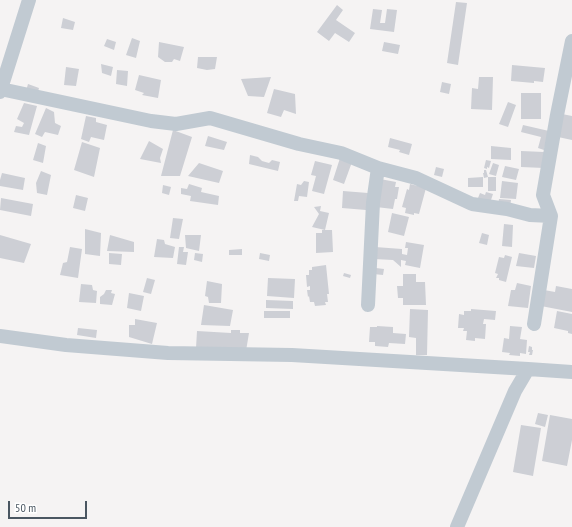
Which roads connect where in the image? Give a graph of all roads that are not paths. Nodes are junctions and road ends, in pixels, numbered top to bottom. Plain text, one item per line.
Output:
1 (29, 0) edge
2 (572, 41) edge
3 (1, 91) edge
4 (378, 168) junction
5 (551, 216) junction
6 (368, 305) dead end
7 (534, 324) dead end
8 (0, 336) edge
9 (528, 369) junction
10 (572, 372) edge
11 (457, 527) edge

1 - 3 street
2 - 5 street
3 - 4 street
4 - 5 street
4 - 6 street
5 - 7 street
8 - 9 street
9 - 10 street
9 - 11 street

